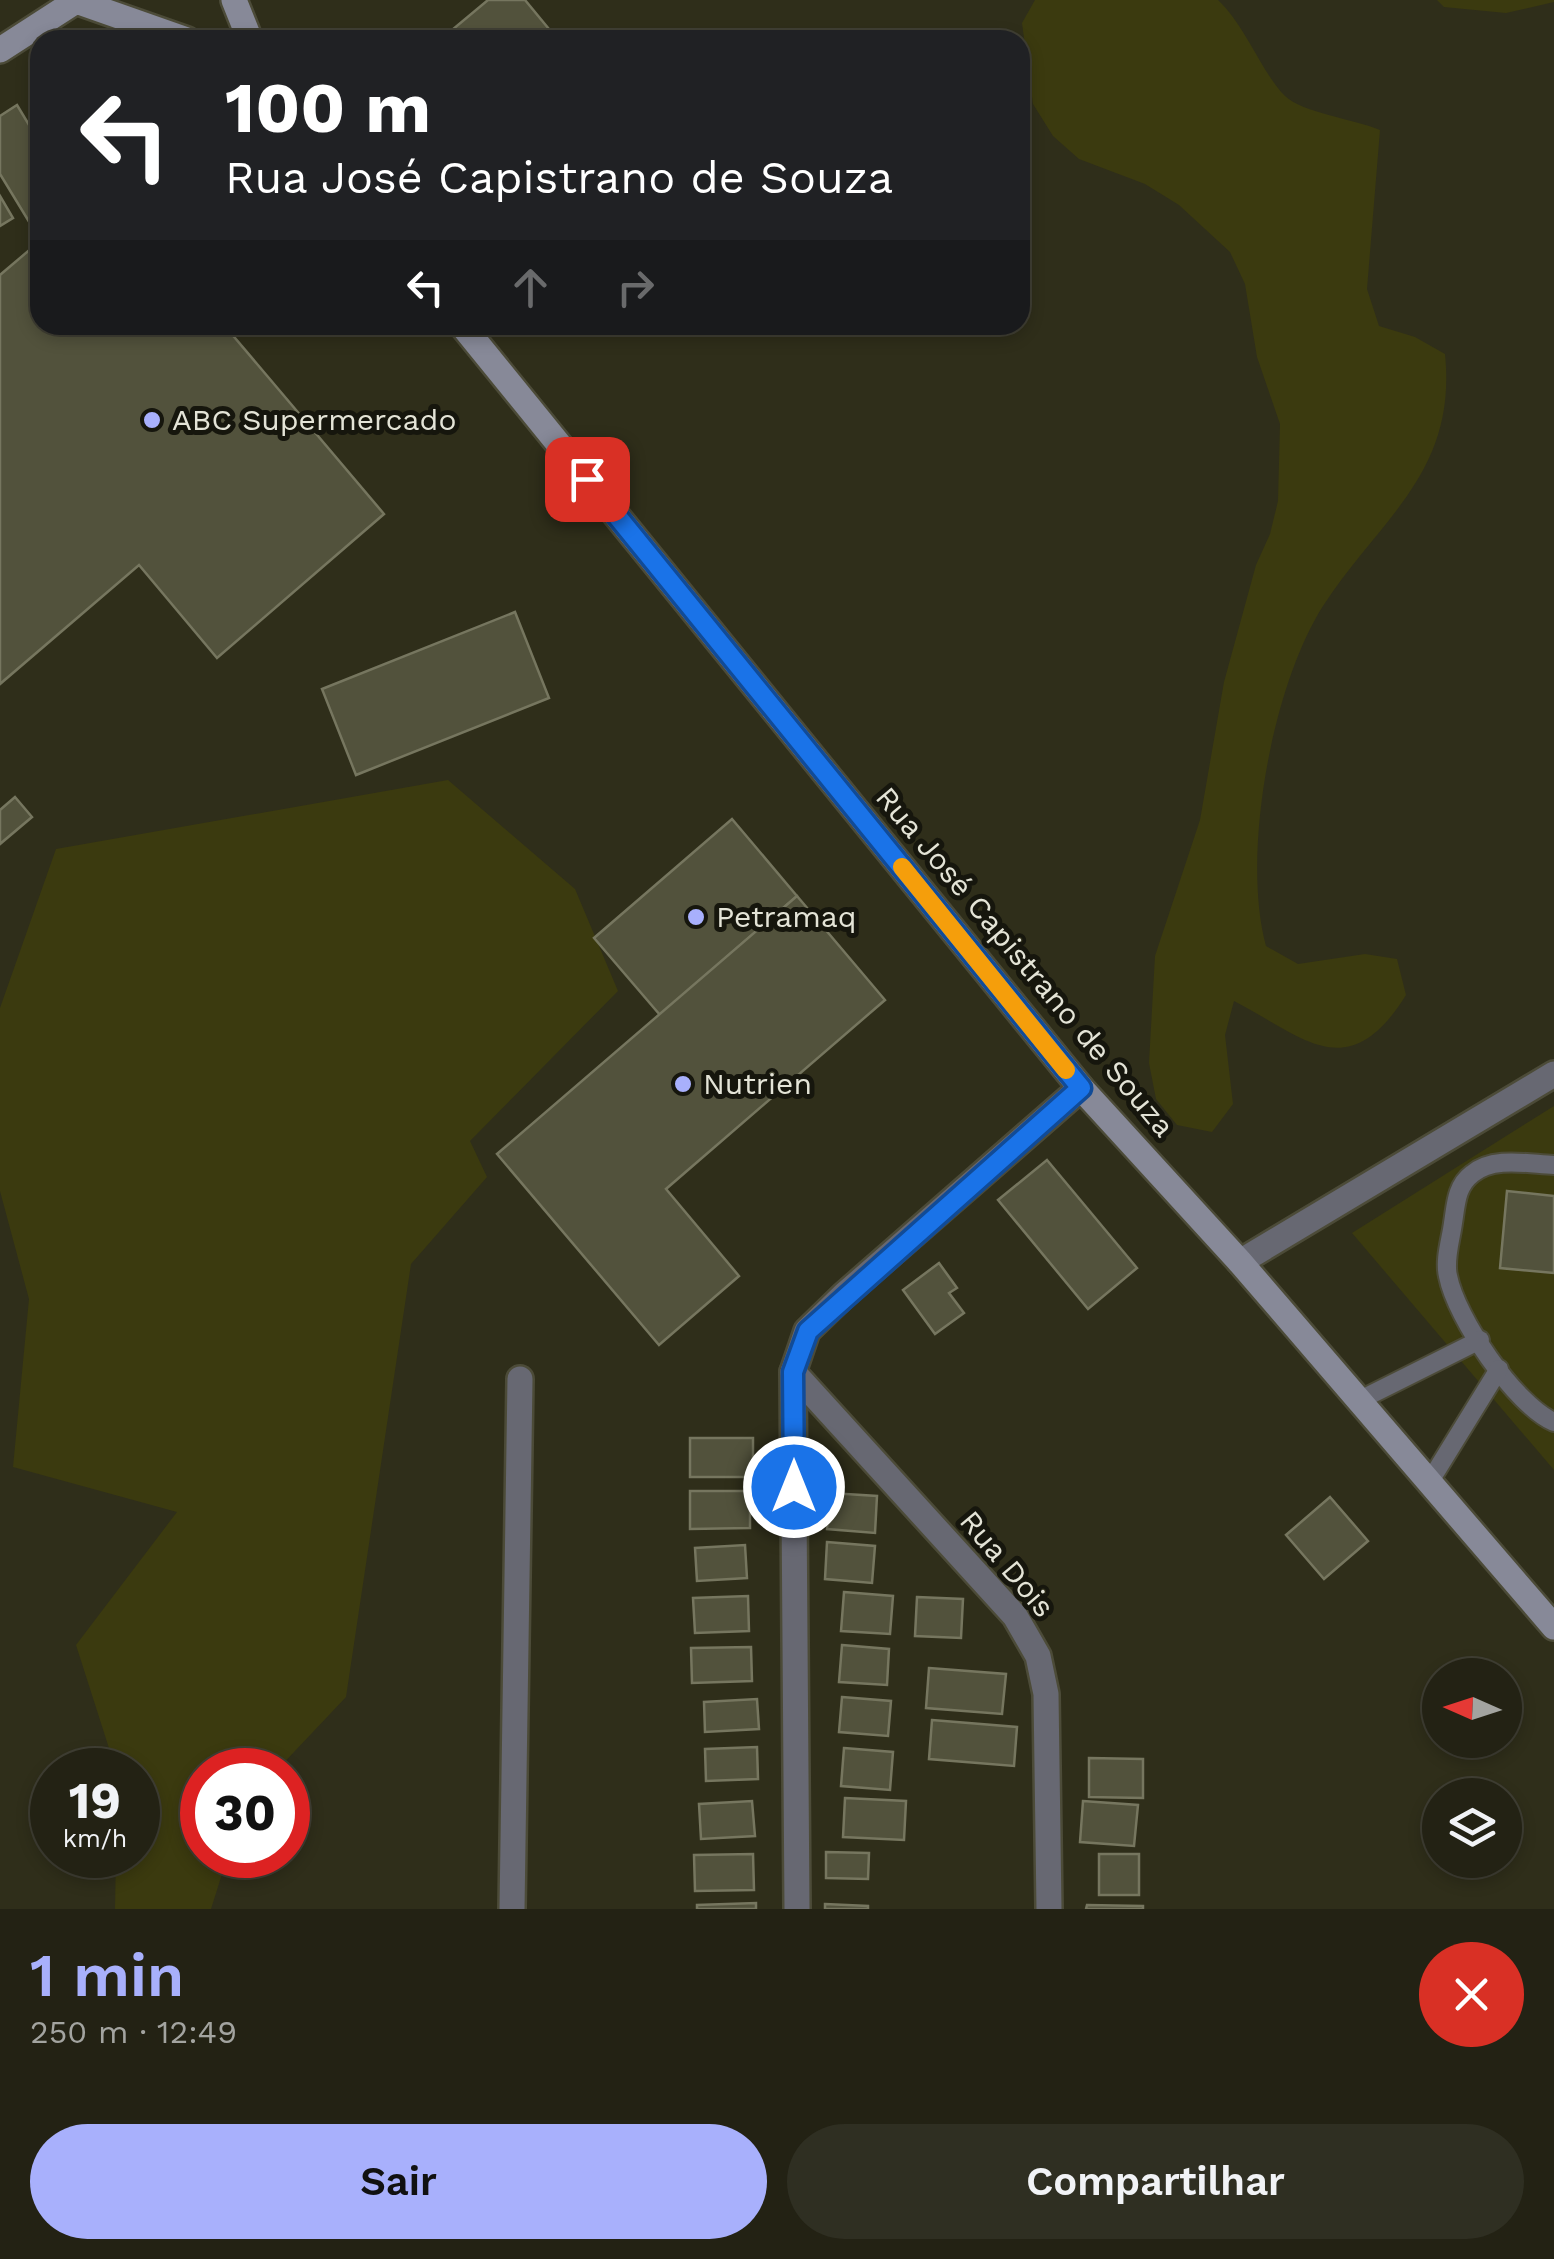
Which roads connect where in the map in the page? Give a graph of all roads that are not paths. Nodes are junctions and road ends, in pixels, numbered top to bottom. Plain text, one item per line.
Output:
1 (77, 0) edge
2 (234, 0) edge
3 (31, 30) edge
4 (160, 30) edge
5 (246, 30) edge
6 (30, 31) edge
7 (0, 50) edge
8 (470, 335) edge
9 (1554, 1074) edge
10 (1081, 1088) junction
11 (1554, 1165) edge
12 (1240, 1262) junction
13 (1480, 1340) junction
14 (1500, 1368) junction
15 (793, 1372) junction
16 (520, 1379) dead end
17 (1360, 1400) junction
18 (1554, 1422) edge
19 (1430, 1481) junction
20 (1554, 1627) edge
21 (512, 1909) edge
22 (797, 1909) edge
23 (1049, 1909) edge

1 - 3 main road
1 - 4 main road
2 - 5 main road
6 - 7 main road
8 - 10 main road, Rua José Capistrano de Souza
9 - 12 street
10 - 12 main road, Rua José Capistrano de Souza
10 - 15 street
11 - 13 lane
12 - 17 main road, Rua José Capistrano de Souza
13 - 14 lane
13 - 17 lane
14 - 18 lane
14 - 19 lane
15 - 22 street
15 - 23 street, Rua Dois
16 - 21 street
17 - 19 main road, Rua José Capistrano de Souza
19 - 20 main road, Rua José Capistrano de Souza

